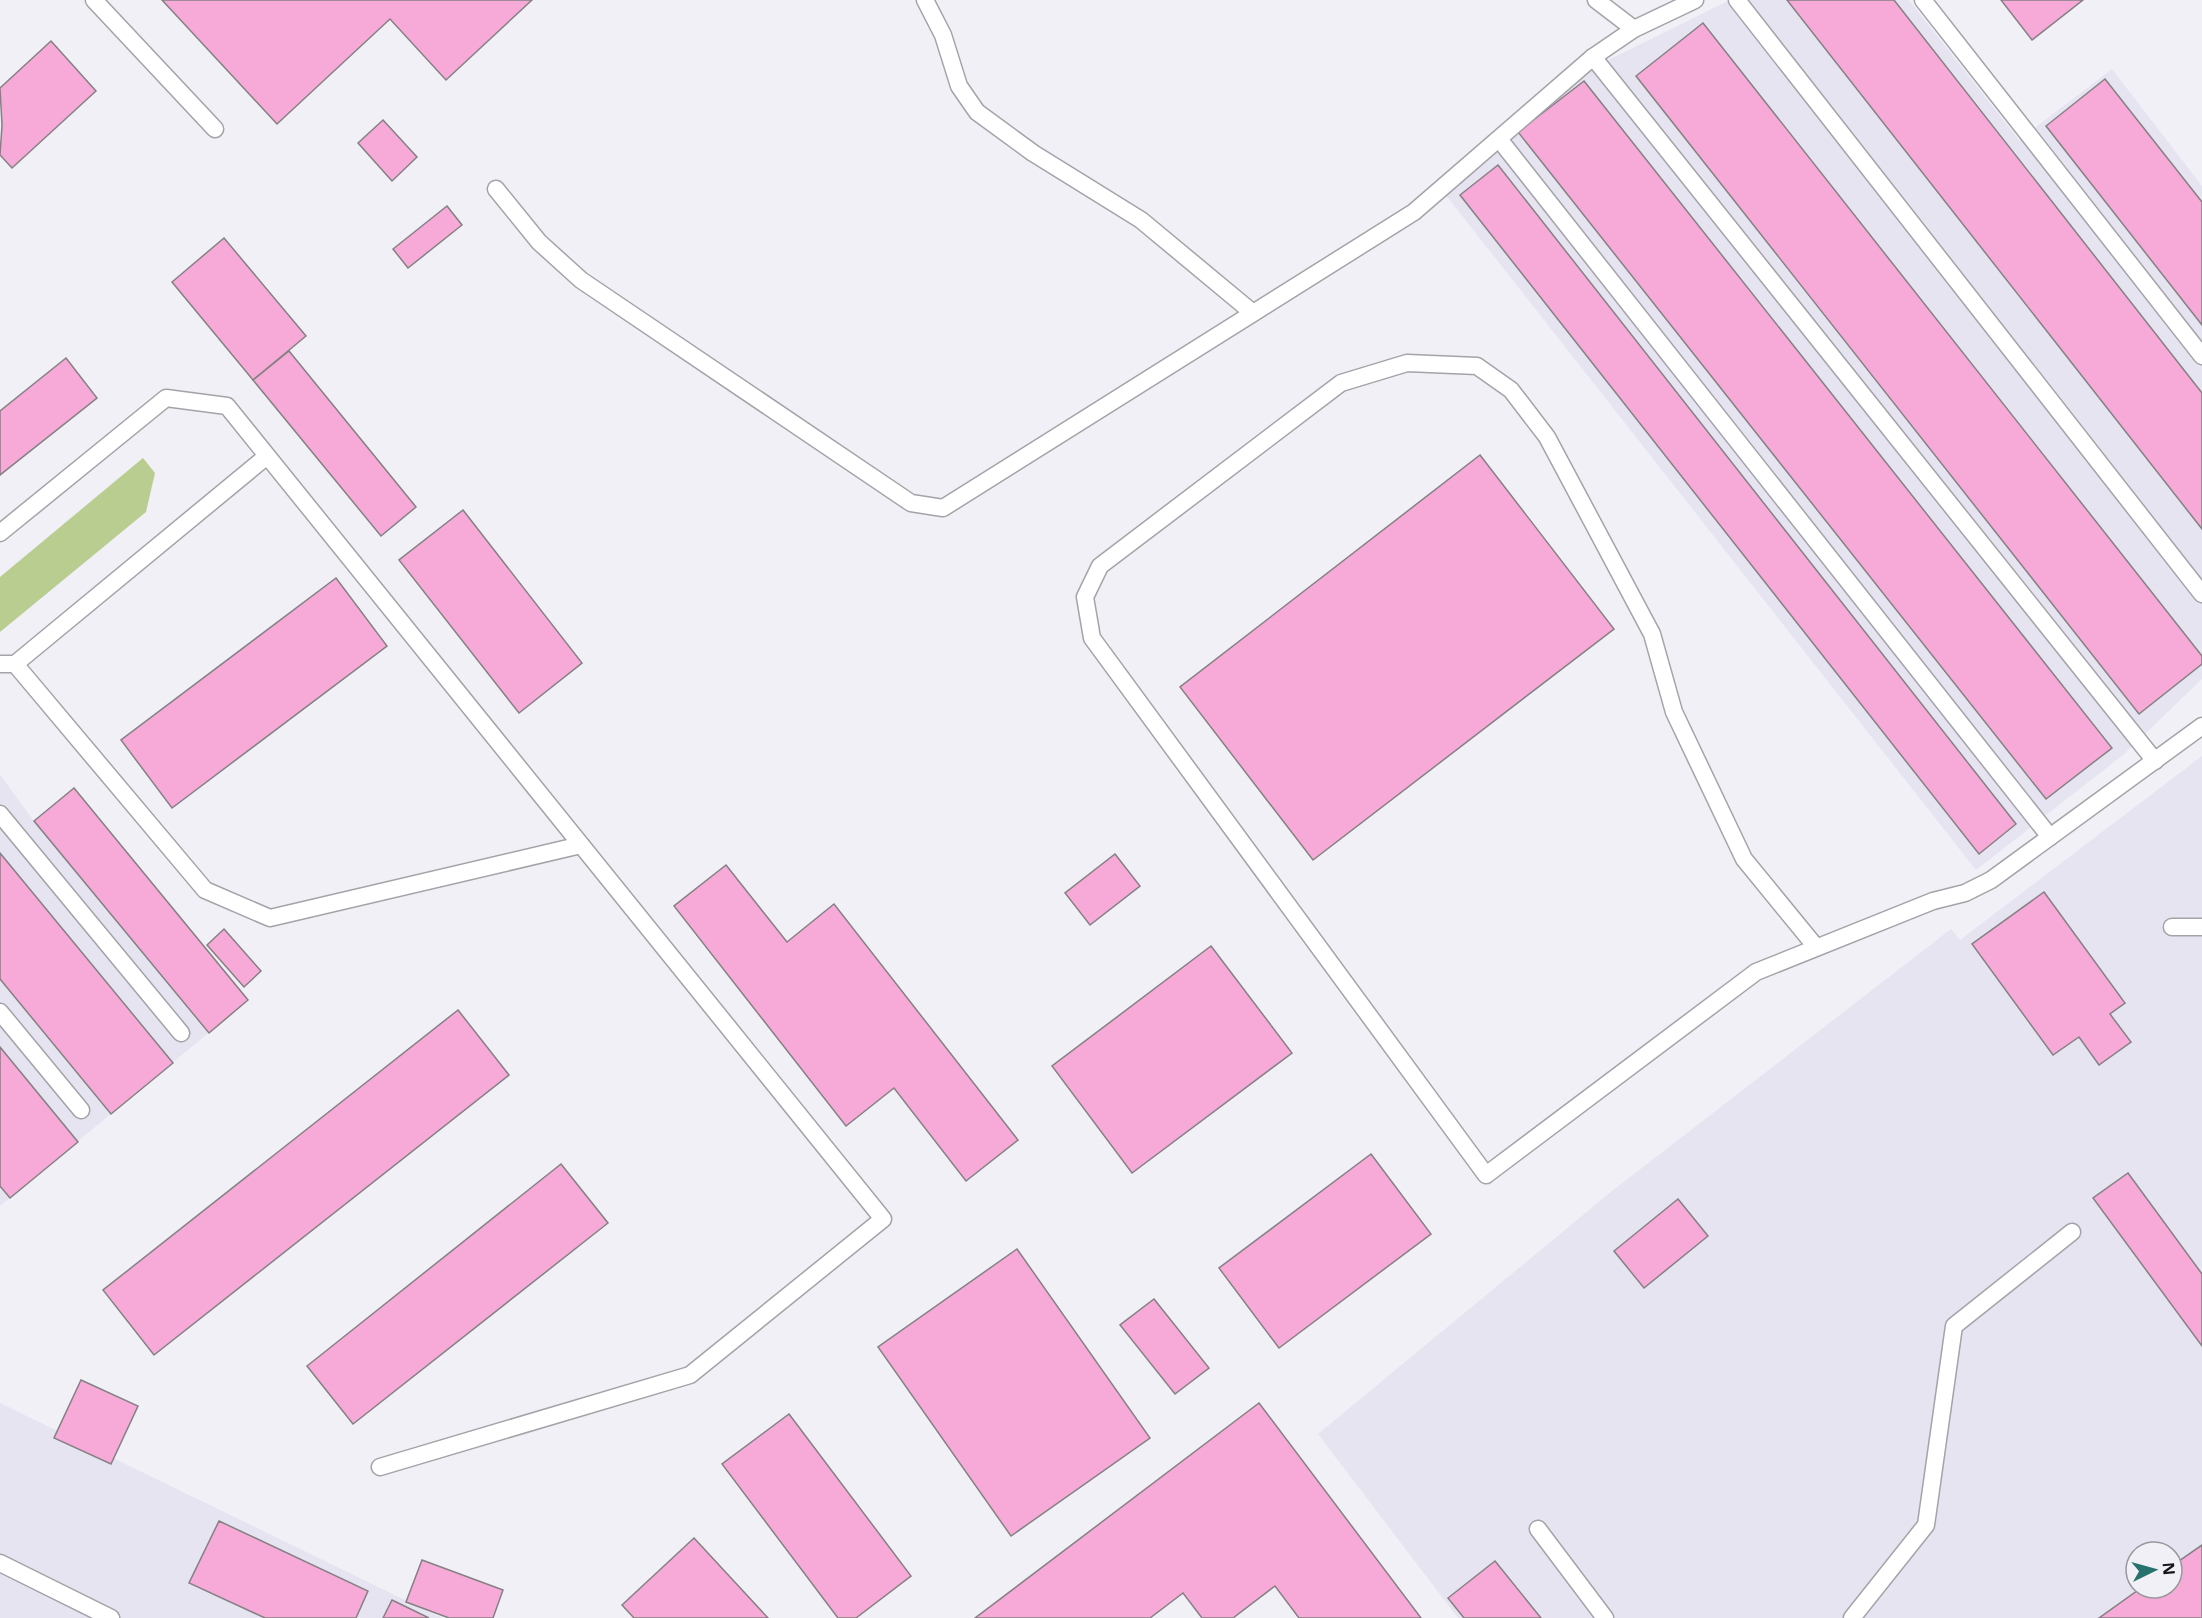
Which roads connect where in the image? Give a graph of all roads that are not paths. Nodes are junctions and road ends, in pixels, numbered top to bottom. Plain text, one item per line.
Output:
1 (94, 0) edge
2 (925, 0) edge
3 (1596, 0) edge
4 (1695, 0) edge
5 (1737, 0) edge
6 (1923, 0) edge
7 (1634, 29) junction
8 (1593, 57) junction
9 (215, 129) dead end
10 (1499, 139) junction
11 (496, 189) dead end
12 (1253, 314) junction
13 (2202, 356) edge
14 (267, 456) junction
15 (0, 533) edge
16 (2202, 594) edge
17 (8, 664) edge
18 (2202, 726) edge
19 (2155, 761) junction
20 (0, 814) edge
21 (2050, 837) junction
22 (581, 845) junction
23 (2172, 927) dead end
24 (2202, 927) edge
25 (1816, 947) junction
26 (0, 1012) edge
27 (181, 1033) dead end
28 (81, 1110) dead end
29 (2072, 1232) dead end
30 (380, 1467) dead end
31 (1538, 1529) dead end
32 (0, 1563) edge
33 (111, 1618) edge
34 (1605, 1618) edge
35 (1852, 1618) edge

1 - 9 lane
2 - 12 lane
3 - 7 lane
4 - 7 lane
5 - 16 lane
6 - 13 lane
7 - 8 lane
8 - 10 lane
8 - 19 lane
10 - 12 lane
10 - 21 lane
11 - 12 lane
14 - 15 lane
14 - 17 lane
14 - 22 lane
17 - 22 lane
18 - 19 lane
19 - 21 lane
20 - 27 lane
21 - 25 lane
22 - 30 lane
23 - 24 lane
25 - 25 lane
26 - 28 lane
29 - 35 lane
31 - 34 lane
32 - 33 lane

